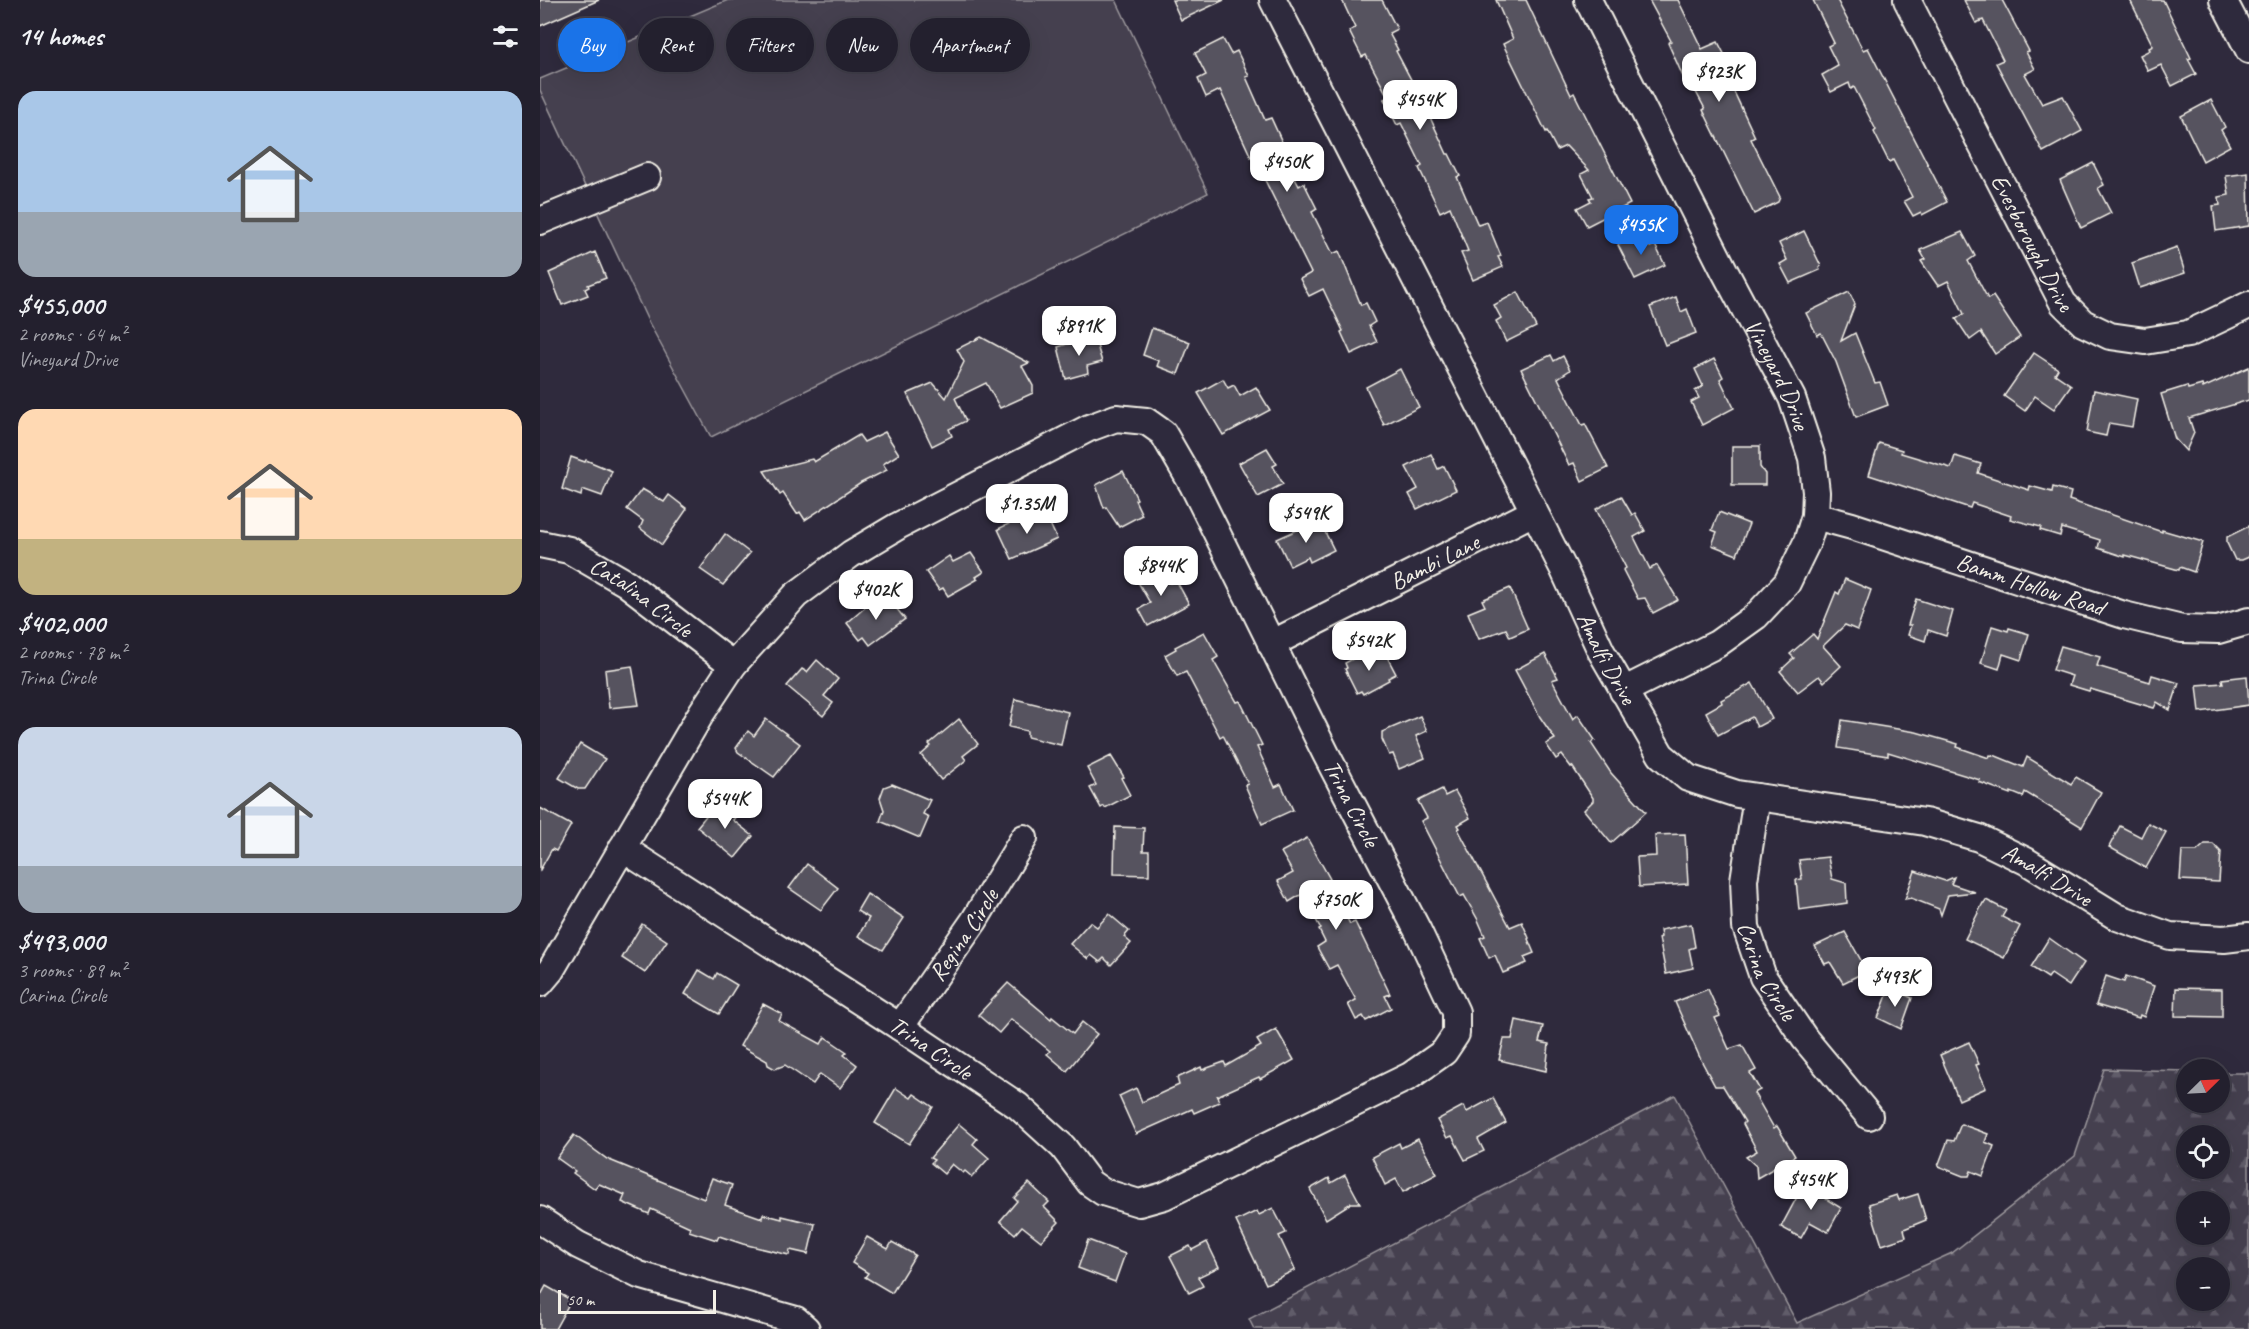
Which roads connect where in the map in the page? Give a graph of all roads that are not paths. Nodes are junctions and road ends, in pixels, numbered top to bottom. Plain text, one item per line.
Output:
1 (1273, 0) edge
2 (1588, 0) edge
3 (1907, 0) edge
4 (2223, 0) edge
5 (2249, 50) edge
6 (647, 177) dead end
7 (540, 221) edge
8 (2249, 305) edge
9 (1534, 512) junction
10 (1815, 516) junction
11 (540, 544) edge
12 (2249, 621) edge
13 (1271, 644) junction
14 (733, 665) junction
15 (1623, 691) junction
16 (1757, 797) junction
17 (1024, 838) dead end
18 (622, 848) junction
19 (2249, 936) edge
20 (540, 983) edge
21 (900, 1027) junction
22 (1869, 1116) dead end
23 (540, 1220) edge
24 (806, 1329) edge

1 - 9 street, Amalfi Drive
2 - 10 street, Vineyard Drive
3 - 8 street, Evesborough Drive
4 - 5 street
6 - 7 street
9 - 13 street, Bambi Lane
9 - 15 street, Amalfi Drive
10 - 12 street, Bamm Hollow Road
10 - 15 street, Vineyard Drive
11 - 14 street, Catalina Circle
13 - 14 street, Trina Circle
13 - 21 street, Trina Circle
14 - 18 street, Trina Circle
15 - 16 street, Amalfi Drive
16 - 19 street, Amalfi Drive
16 - 22 street, Carina Circle
17 - 21 street, Regina Circle
18 - 20 street, Trina Circle
18 - 21 street, Trina Circle
23 - 24 street

